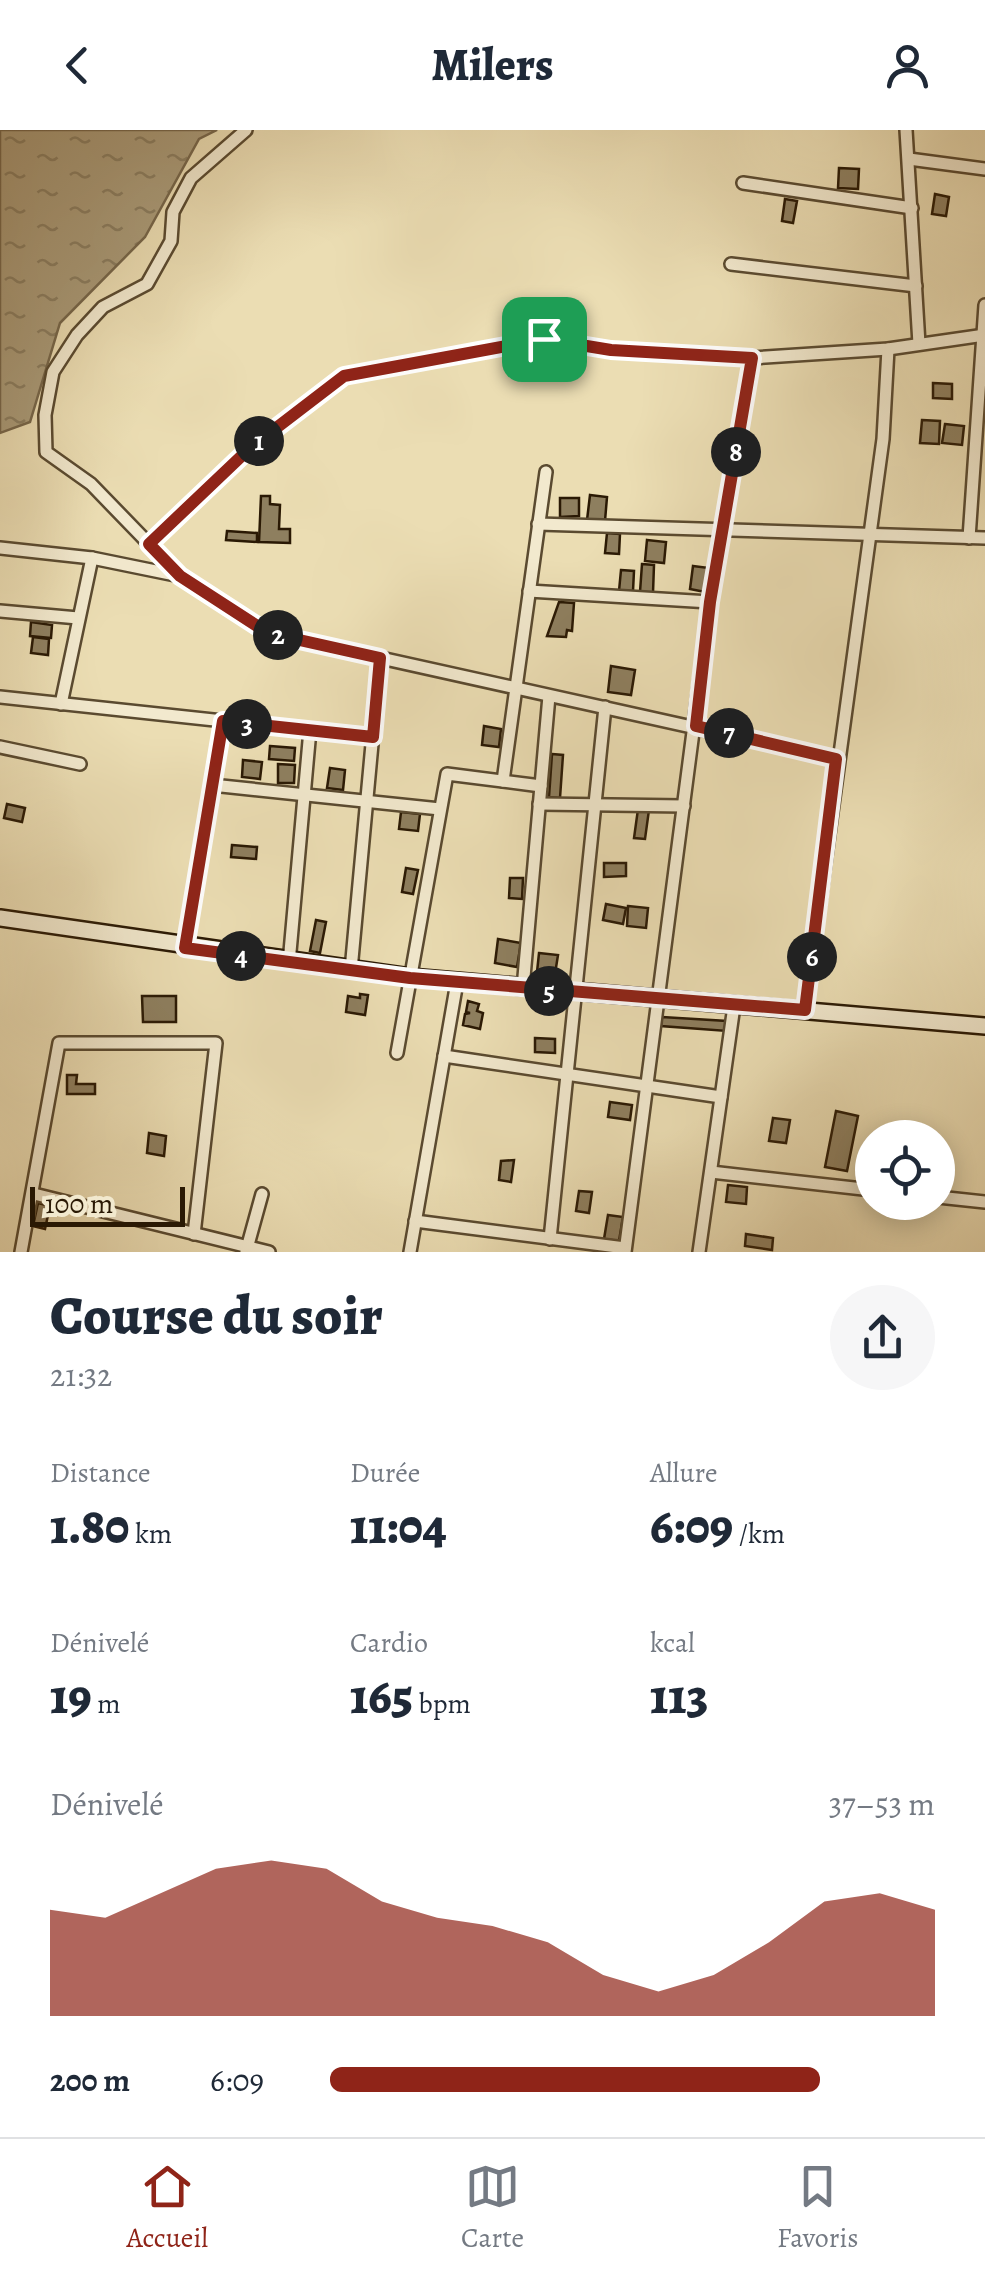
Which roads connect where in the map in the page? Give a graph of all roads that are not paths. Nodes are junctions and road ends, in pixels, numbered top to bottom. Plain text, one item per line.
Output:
1 (246, 130) edge
2 (906, 130) edge
3 (909, 159) junction
4 (985, 169) edge
5 (743, 183) dead end
6 (912, 208) junction
7 (731, 264) dead end
8 (916, 286) junction
9 (985, 304) edge
10 (982, 335) edge
11 (919, 344) junction
12 (888, 349) junction
13 (752, 358) junction
14 (546, 472) dead end
15 (538, 524) junction
16 (722, 530) junction
17 (869, 535) junction
18 (969, 538) junction
19 (985, 538) edge
20 (149, 544) junction
21 (0, 548) edge
22 (92, 558) junction
23 (180, 576) junction
24 (529, 591) junction
25 (710, 602) junction
26 (0, 611) edge
27 (78, 618) junction
28 (380, 658) junction
29 (516, 690) junction
30 (549, 696) junction
31 (0, 697) edge
32 (60, 704) junction
33 (604, 707) junction
34 (223, 721) junction
35 (696, 726) junction
36 (310, 730) junction
37 (373, 737) junction
38 (0, 748) edge
39 (836, 759) junction
40 (80, 764) dead end
41 (503, 781) junction
42 (212, 786) junction
43 (541, 786) junction
44 (304, 794) junction
45 (367, 800) junction
46 (539, 804) junction
47 (594, 804) junction
48 (684, 806) junction
49 (440, 809) junction
50 (0, 918) edge
51 (185, 948) junction
52 (289, 963) junction
53 (351, 970) junction
54 (410, 978) junction
55 (458, 982) junction
56 (523, 988) junction
57 (575, 993) junction
58 (657, 1001) junction
59 (734, 1006) junction
60 (805, 1010) junction
61 (985, 1026) edge
62 (397, 1052) dead end
63 (444, 1056) junction
64 (567, 1074) junction
65 (646, 1086) junction
66 (721, 1097) junction
67 (710, 1172) junction
68 (855, 1188) edge
69 (34, 1194) junction
70 (262, 1194) dead end
71 (955, 1199) edge
72 (985, 1202) edge
73 (416, 1221) junction
74 (194, 1234) junction
75 (550, 1238) junction
76 (246, 1249) edge
77 (625, 1250) edge
78 (21, 1252) edge
79 (269, 1252) edge
80 (410, 1252) edge
81 (699, 1252) edge

1 - 20 street
2 - 3 street
3 - 4 street
3 - 6 street
5 - 6 street
6 - 8 street
7 - 8 street
8 - 11 street
9 - 10 street
10 - 11 street
10 - 18 street
11 - 12 street
12 - 13 street
12 - 17 street
13 - 16 street
13 - 20 street
14 - 15 street
15 - 16 street
15 - 24 street
16 - 17 street
16 - 25 street
17 - 18 street
17 - 39 street
18 - 19 street
20 - 23 street
21 - 22 street
22 - 23 street
22 - 27 street
23 - 28 street
24 - 25 street
24 - 29 street
25 - 35 street
26 - 27 street
27 - 32 street
28 - 29 street
28 - 37 street
29 - 30 street
29 - 41 street
30 - 33 street
30 - 43 street
31 - 32 street
32 - 34 street
33 - 35 street
33 - 47 street
34 - 36 street
34 - 42 street
35 - 39 street
35 - 48 street
36 - 37 street
36 - 44 street
37 - 45 street
38 - 40 street
39 - 60 street
41 - 43 street
41 - 49 street
42 - 44 street
42 - 51 street
43 - 46 street
44 - 45 street
44 - 52 street
45 - 49 street
45 - 53 street
46 - 47 street
46 - 56 street
47 - 48 street
47 - 57 street
48 - 58 street
49 - 54 street
50 - 51 main road
51 - 52 main road
52 - 53 main road
53 - 54 main road
54 - 55 main road
54 - 62 street
55 - 56 main road
55 - 63 street
56 - 57 main road
57 - 58 main road
57 - 64 street
58 - 59 main road
58 - 65 street
59 - 60 main road
59 - 66 street
60 - 61 main road
63 - 64 street
63 - 73 street
64 - 65 street
64 - 75 street
65 - 66 street
65 - 77 street
66 - 67 street
67 - 68 street
67 - 81 street
69 - 74 street
69 - 74 street
69 - 78 street
70 - 76 street
71 - 72 street
73 - 75 street
73 - 80 street
74 - 76 street
75 - 77 street
76 - 79 street

